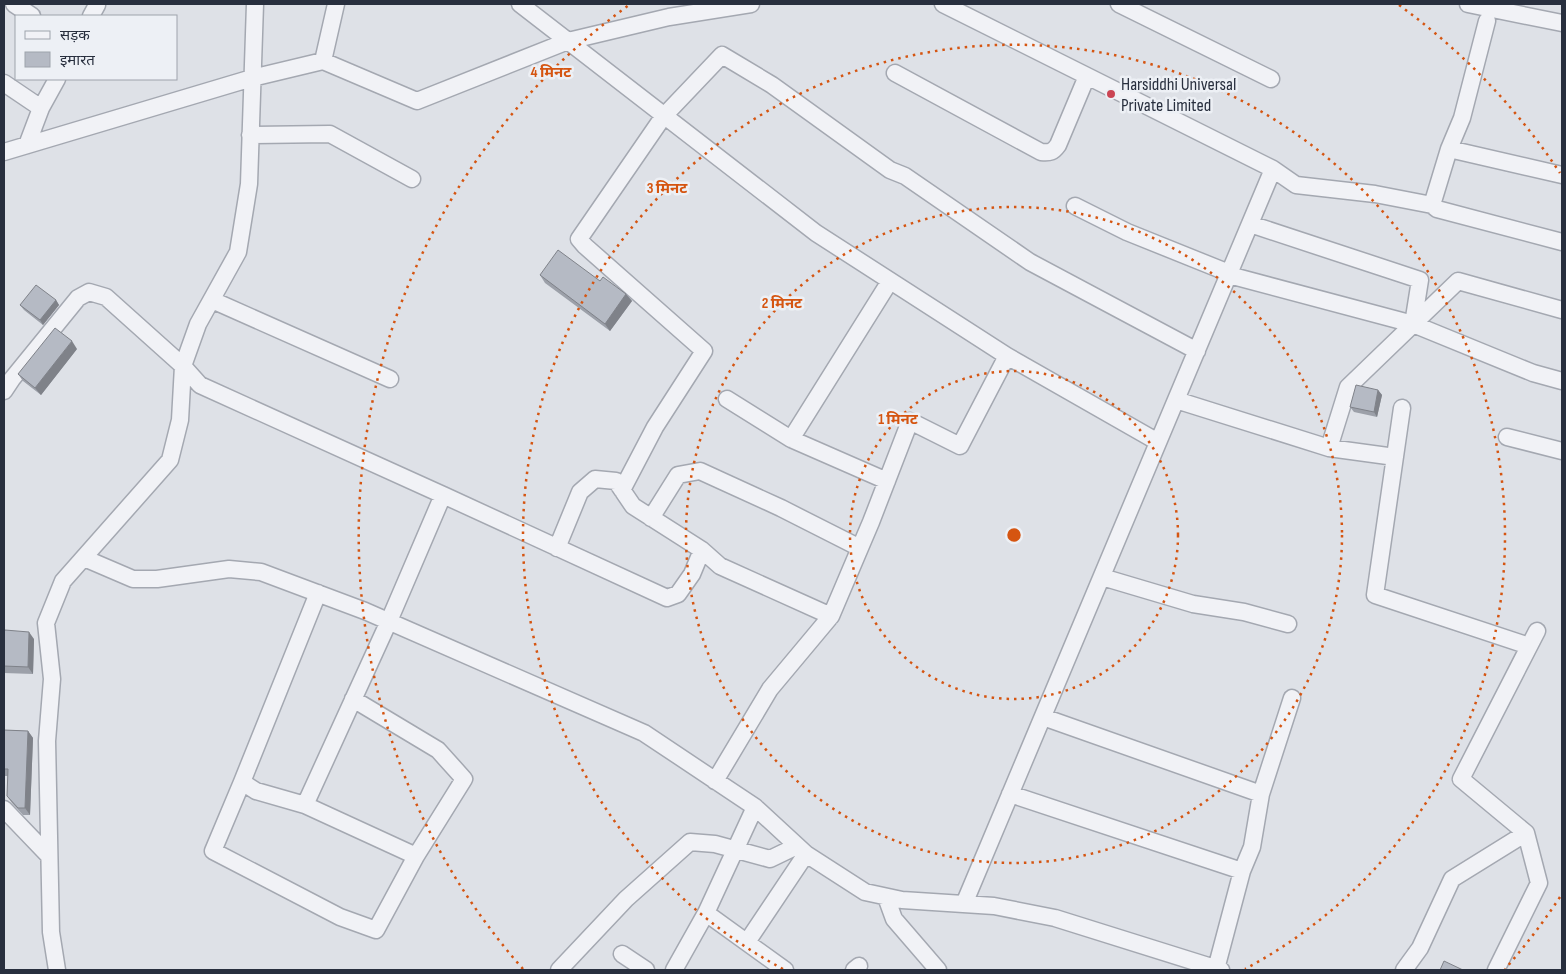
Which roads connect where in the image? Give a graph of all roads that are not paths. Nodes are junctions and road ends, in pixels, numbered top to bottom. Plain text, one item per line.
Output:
1 (14, 4) edge
2 (254, 4) edge
3 (336, 4) edge
4 (520, 4) edge
5 (751, 4) edge
6 (943, 4) edge
7 (1119, 4) edge
8 (1468, 4) edge
9 (30, 15) edge
10 (1487, 21) dead end
11 (1562, 23) edge
12 (568, 41) junction
13 (323, 61) junction
14 (895, 73) dead end
15 (1087, 76) junction
16 (252, 78) junction
17 (1271, 79) dead end
18 (56, 80) edge
19 (4, 83) edge
20 (41, 108) junction
21 (665, 116) junction
22 (250, 135) junction
23 (27, 145) junction
24 (1449, 149) junction
25 (4, 152) edge
26 (1273, 169) junction
27 (1562, 175) edge
28 (412, 179) dead end
29 (1432, 205) junction
30 (1075, 206) dead end
31 (1250, 224) junction
32 (1562, 242) edge
33 (1229, 274) junction
34 (890, 281) junction
35 (212, 300) junction
36 (1562, 310) edge
37 (1414, 324) junction
38 (1197, 351) junction
39 (1007, 356) junction
40 (184, 366) junction
41 (390, 379) dead end
42 (1562, 381) edge
43 (4, 391) edge
44 (727, 399) dead end
45 (1176, 400) junction
46 (1402, 408) dead end
47 (1507, 437) dead end
48 (792, 439) junction
49 (1158, 442) junction
50 (1329, 448) junction
51 (1562, 451) edge
52 (1395, 456) junction
53 (887, 481) junction
54 (622, 490) junction
55 (443, 495) junction
56 (651, 518) junction
57 (557, 548) junction
58 (860, 548) junction
59 (702, 550) junction
60 (84, 558) junction
61 (1102, 577) junction
62 (318, 593) junction
63 (831, 616) junction
64 (389, 621) junction
65 (1288, 624) dead end
66 (1537, 631) dead end
67 (1529, 646) junction
68 (1292, 698) dead end
69 (353, 700) junction
70 (1043, 717) junction
71 (716, 781) junction
72 (242, 782) junction
73 (1010, 794) junction
74 (1261, 794) junction
75 (305, 804) junction
76 (755, 807) junction
77 (4, 809) edge
78 (1526, 833) junction
79 (736, 849) junction
80 (802, 850) junction
81 (50, 856) junction
82 (416, 856) junction
83 (1242, 871) junction
84 (886, 897) junction
85 (964, 904) junction
86 (706, 913) junction
87 (747, 942) junction
88 (622, 954) dead end
89 (57, 970) edge
90 (560, 970) edge
91 (646, 970) edge
92 (674, 970) edge
93 (785, 970) edge
94 (938, 970) edge
95 (1218, 970) edge
96 (1404, 970) edge
97 (1496, 970) edge

1 - 9 street
2 - 16 street
3 - 13 street
4 - 12 street
5 - 12 street
6 - 15 street
7 - 17 street
8 - 11 street
10 - 24 street
12 - 13 street
12 - 21 street
13 - 16 street
14 - 15 street
15 - 26 street
16 - 22 street
16 - 23 street
18 - 20 street
19 - 20 street
20 - 23 street
21 - 34 street
21 - 38 street
21 - 54 street
22 - 28 street
22 - 35 street
23 - 25 street
24 - 27 street
24 - 29 street
26 - 29 street
26 - 31 street
29 - 32 street
30 - 33 street
31 - 33 street
31 - 37 street
33 - 37 street
33 - 38 street
34 - 39 street
34 - 48 street
35 - 40 street
35 - 41 street
36 - 37 street
37 - 42 street
37 - 50 street
38 - 45 street
39 - 49 street
39 - 53 street
40 - 43 street
40 - 55 street
40 - 60 street
44 - 48 street
45 - 49 street
45 - 50 street
46 - 52 street
47 - 51 street
48 - 53 street
49 - 61 street
50 - 52 street
52 - 67 street
53 - 58 street
54 - 56 street
54 - 57 street
55 - 57 street
55 - 64 street
56 - 58 street
56 - 59 street
57 - 59 street
58 - 63 street
59 - 63 street
60 - 62 street
60 - 81 street
61 - 65 street
61 - 70 street
62 - 64 street
62 - 72 street
63 - 71 street
64 - 69 street
64 - 71 street
66 - 67 street
67 - 78 street
68 - 74 street
69 - 75 street
69 - 82 street
70 - 73 street
70 - 74 street
71 - 76 street
72 - 75 street
72 - 82 street
73 - 83 street
73 - 85 street
74 - 83 street
75 - 82 street
76 - 79 street
76 - 80 street
77 - 81 street
78 - 96 street
78 - 97 street
79 - 80 street
79 - 86 street
79 - 90 street
80 - 84 street
80 - 87 street
81 - 89 street
83 - 95 street
84 - 85 street
84 - 94 street
85 - 95 street
86 - 87 street
86 - 92 street
87 - 93 street
88 - 91 street

